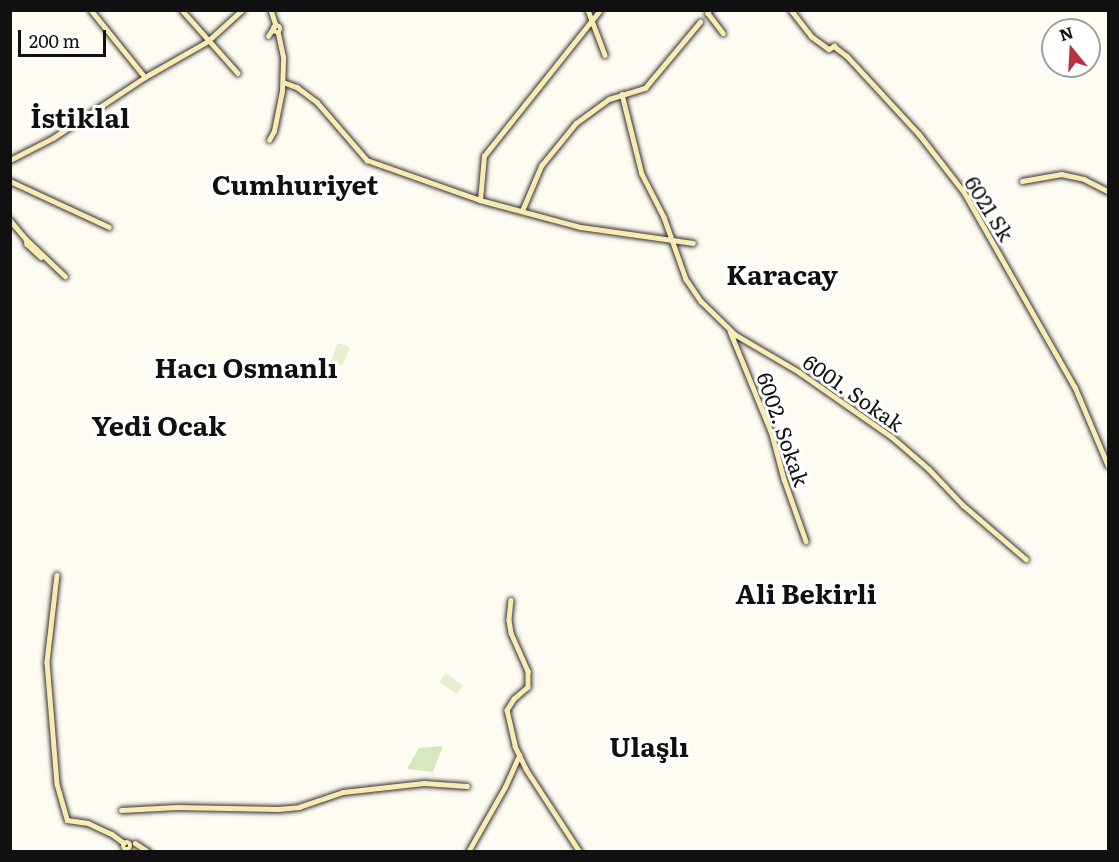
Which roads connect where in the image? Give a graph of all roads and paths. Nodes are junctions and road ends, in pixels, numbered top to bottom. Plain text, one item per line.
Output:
1 (91, 10) edge
2 (182, 10) edge
3 (242, 10) edge
4 (271, 10) edge
5 (588, 10) edge
6 (600, 10) edge
7 (710, 10) edge
8 (791, 10) edge
9 (591, 21) junction
10 (700, 22) dead end
11 (723, 33) dead end
12 (208, 41) junction
13 (605, 55) dead end
14 (238, 73) dead end
15 (145, 77) junction
16 (283, 82) junction
17 (622, 94) junction
18 (269, 140) dead end
19 (10, 160) edge
20 (10, 181) edge
21 (1022, 181) dead end
22 (1108, 191) edge
23 (480, 200) junction
24 (522, 211) junction
25 (10, 220) edge
26 (109, 226) dead end
27 (26, 239) junction
28 (672, 241) junction
29 (693, 243) dead end
30 (729, 328) junction
31 (1108, 465) edge
32 (806, 541) dead end
33 (1026, 559) dead end
34 (57, 575) dead end
35 (511, 600) dead end
36 (519, 755) junction
37 (467, 786) dead end
38 (121, 810) dead end
39 (135, 843) dead end
40 (126, 850) edge
41 (149, 852) edge
42 (468, 852) edge
43 (580, 852) edge

1 - 15 street
2 - 12 street
3 - 12 street
4 - 16 street
5 - 9 street
6 - 9 street
7 - 11 street
8 - 31 street, 6021 Sk
9 - 13 street
9 - 23 street
10 - 17 street
12 - 14 street
12 - 15 street
15 - 19 street
16 - 18 street
16 - 23 street
17 - 24 street
17 - 28 street, 6001. Sokak
20 - 26 street
21 - 22 street
23 - 24 street
24 - 28 street
25 - 27 street
27 - 27 street
28 - 29 street
28 - 30 street, 6001. Sokak
30 - 32 street, 6002. Sokak
30 - 33 street, 6001. Sokak
34 - 40 street
35 - 36 street
36 - 42 street
36 - 43 street
37 - 38 street
39 - 41 street

